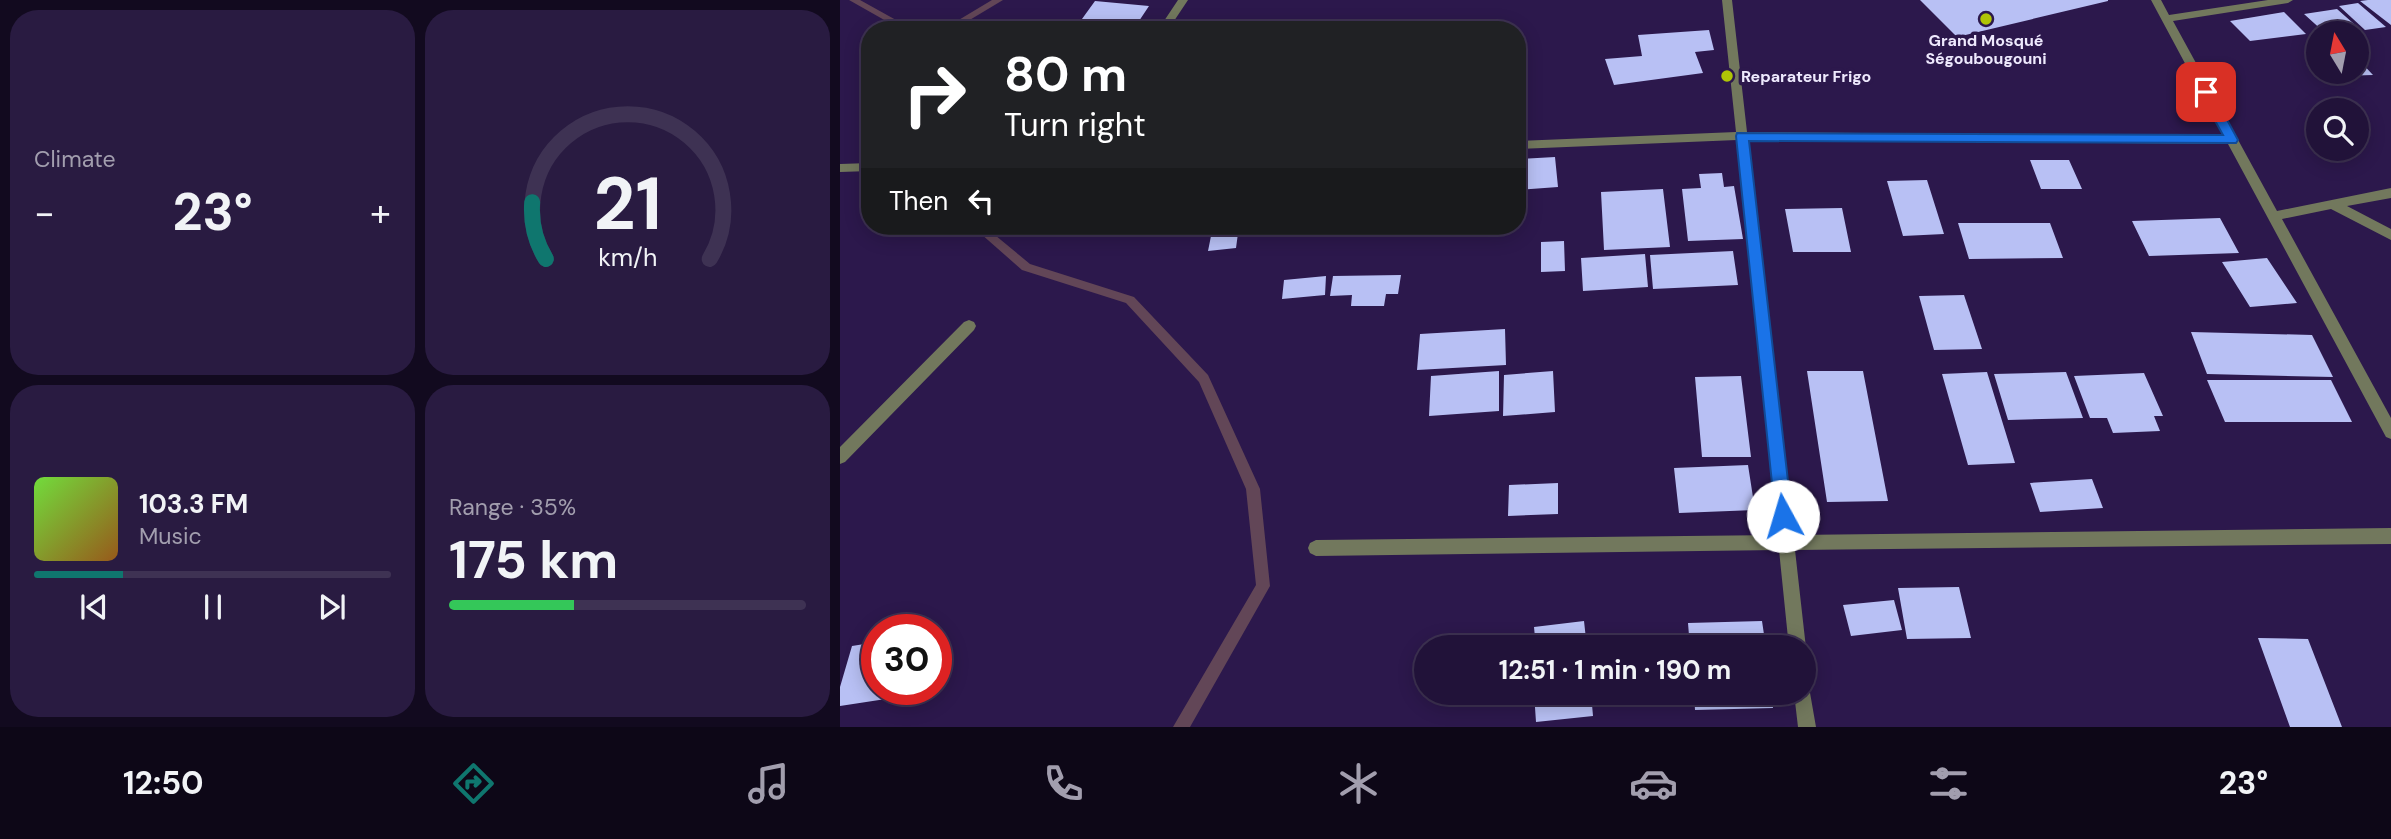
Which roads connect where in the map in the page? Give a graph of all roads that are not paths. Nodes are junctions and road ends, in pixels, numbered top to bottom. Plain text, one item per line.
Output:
1 (1183, 0) edge
2 (1727, 0) edge
3 (2155, 0) edge
4 (2288, 0) edge
5 (2166, 19) junction
6 (1169, 21) edge
7 (1742, 136) junction
8 (2232, 140) junction
9 (1526, 145) edge
10 (861, 167) edge
11 (840, 168) edge
12 (2391, 193) edge
13 (2332, 204) junction
14 (2273, 216) junction
15 (2391, 235) edge
16 (969, 326) dead end
17 (2391, 432) edge
18 (840, 457) edge
19 (2391, 536) edge
20 (1786, 543) junction
21 (1316, 548) dead end
22 (1797, 635) edge
23 (1804, 705) edge
24 (1807, 727) edge

1 - 6 street
2 - 7 street
3 - 5 street
4 - 5 street
5 - 8 street
7 - 8 street
7 - 9 street
7 - 20 street
8 - 14 street
10 - 11 street
12 - 13 street
13 - 14 street
13 - 15 street
14 - 17 street
16 - 18 street
19 - 20 street
20 - 21 street
20 - 22 street
23 - 24 street

